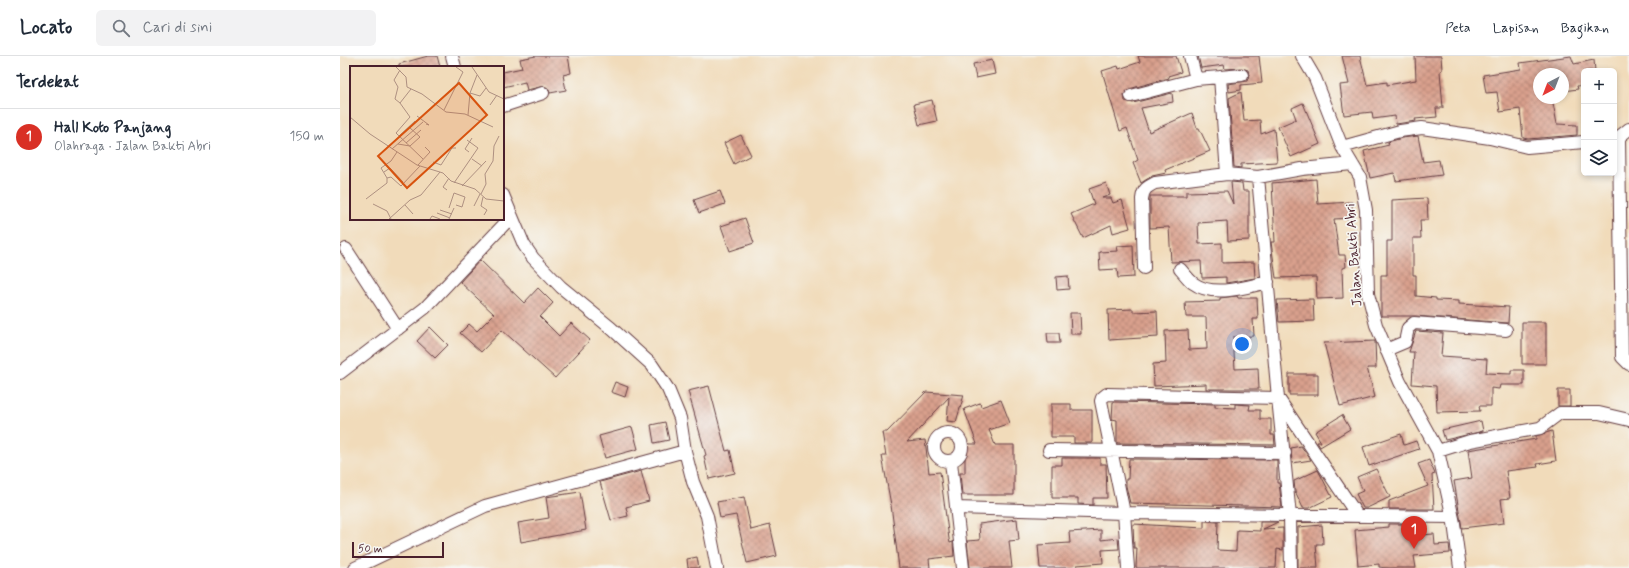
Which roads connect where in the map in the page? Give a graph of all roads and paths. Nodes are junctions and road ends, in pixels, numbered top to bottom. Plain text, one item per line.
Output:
1 (452, 56) edge
2 (1190, 56) edge
3 (1302, 56) edge
4 (455, 66) edge
5 (1242, 75) dead end
6 (1220, 77) junction
7 (1196, 79) junction
8 (543, 93) dead end
9 (1132, 96) dead end
10 (504, 106) edge
11 (1629, 129) edge
12 (1617, 139) edge
13 (1581, 142) edge
14 (1342, 147) junction
15 (1352, 164) junction
16 (1227, 174) junction
17 (1258, 177) junction
18 (504, 198) edge
19 (511, 217) junction
20 (346, 249) dead end
21 (1144, 268) dead end
22 (1180, 269) dead end
23 (1268, 282) junction
24 (398, 329) junction
25 (1506, 330) dead end
26 (1386, 350) junction
27 (1629, 364) edge
28 (340, 373) edge
29 (1278, 398) junction
30 (1629, 420) edge
31 (1049, 450) dead end
32 (685, 451) junction
33 (1112, 451) junction
34 (1438, 451) junction
35 (1285, 453) junction
36 (951, 462) dead end
37 (956, 508) junction
38 (1124, 513) junction
39 (1357, 515) junction
40 (1290, 516) junction
41 (1452, 517) junction
42 (355, 568) edge
43 (717, 568) edge
44 (963, 568) edge
45 (1128, 568) edge
46 (1291, 568) edge
47 (1460, 568) edge

1 - 4 street
2 - 7 street
3 - 14 street, Jalan Bakti Abri
5 - 6 street
6 - 7 street
6 - 16 street
7 - 9 street
8 - 10 street
11 - 12 street
12 - 27 street
13 - 14 street
14 - 15 street, Jalan Bakti Abri
15 - 17 street
15 - 26 street, Jalan Bakti Abri
16 - 17 street
16 - 21 street
17 - 23 street
18 - 19 street
19 - 24 street
19 - 32 street
20 - 24 street
22 - 23 street
23 - 29 street
24 - 28 street
25 - 26 street
26 - 34 street, Jalan Bakti Abri
29 - 33 street
29 - 35 street
29 - 39 street
30 - 34 street
31 - 33 street
32 - 42 street
32 - 43 street
33 - 35 street
33 - 38 street
34 - 41 street, Jalan Bakti Abri
35 - 40 street
36 - 37 street
37 - 38 street
37 - 44 street
38 - 40 street
38 - 45 street
39 - 40 street
39 - 41 street
40 - 46 street
41 - 47 street, Jalan Bakti Abri

